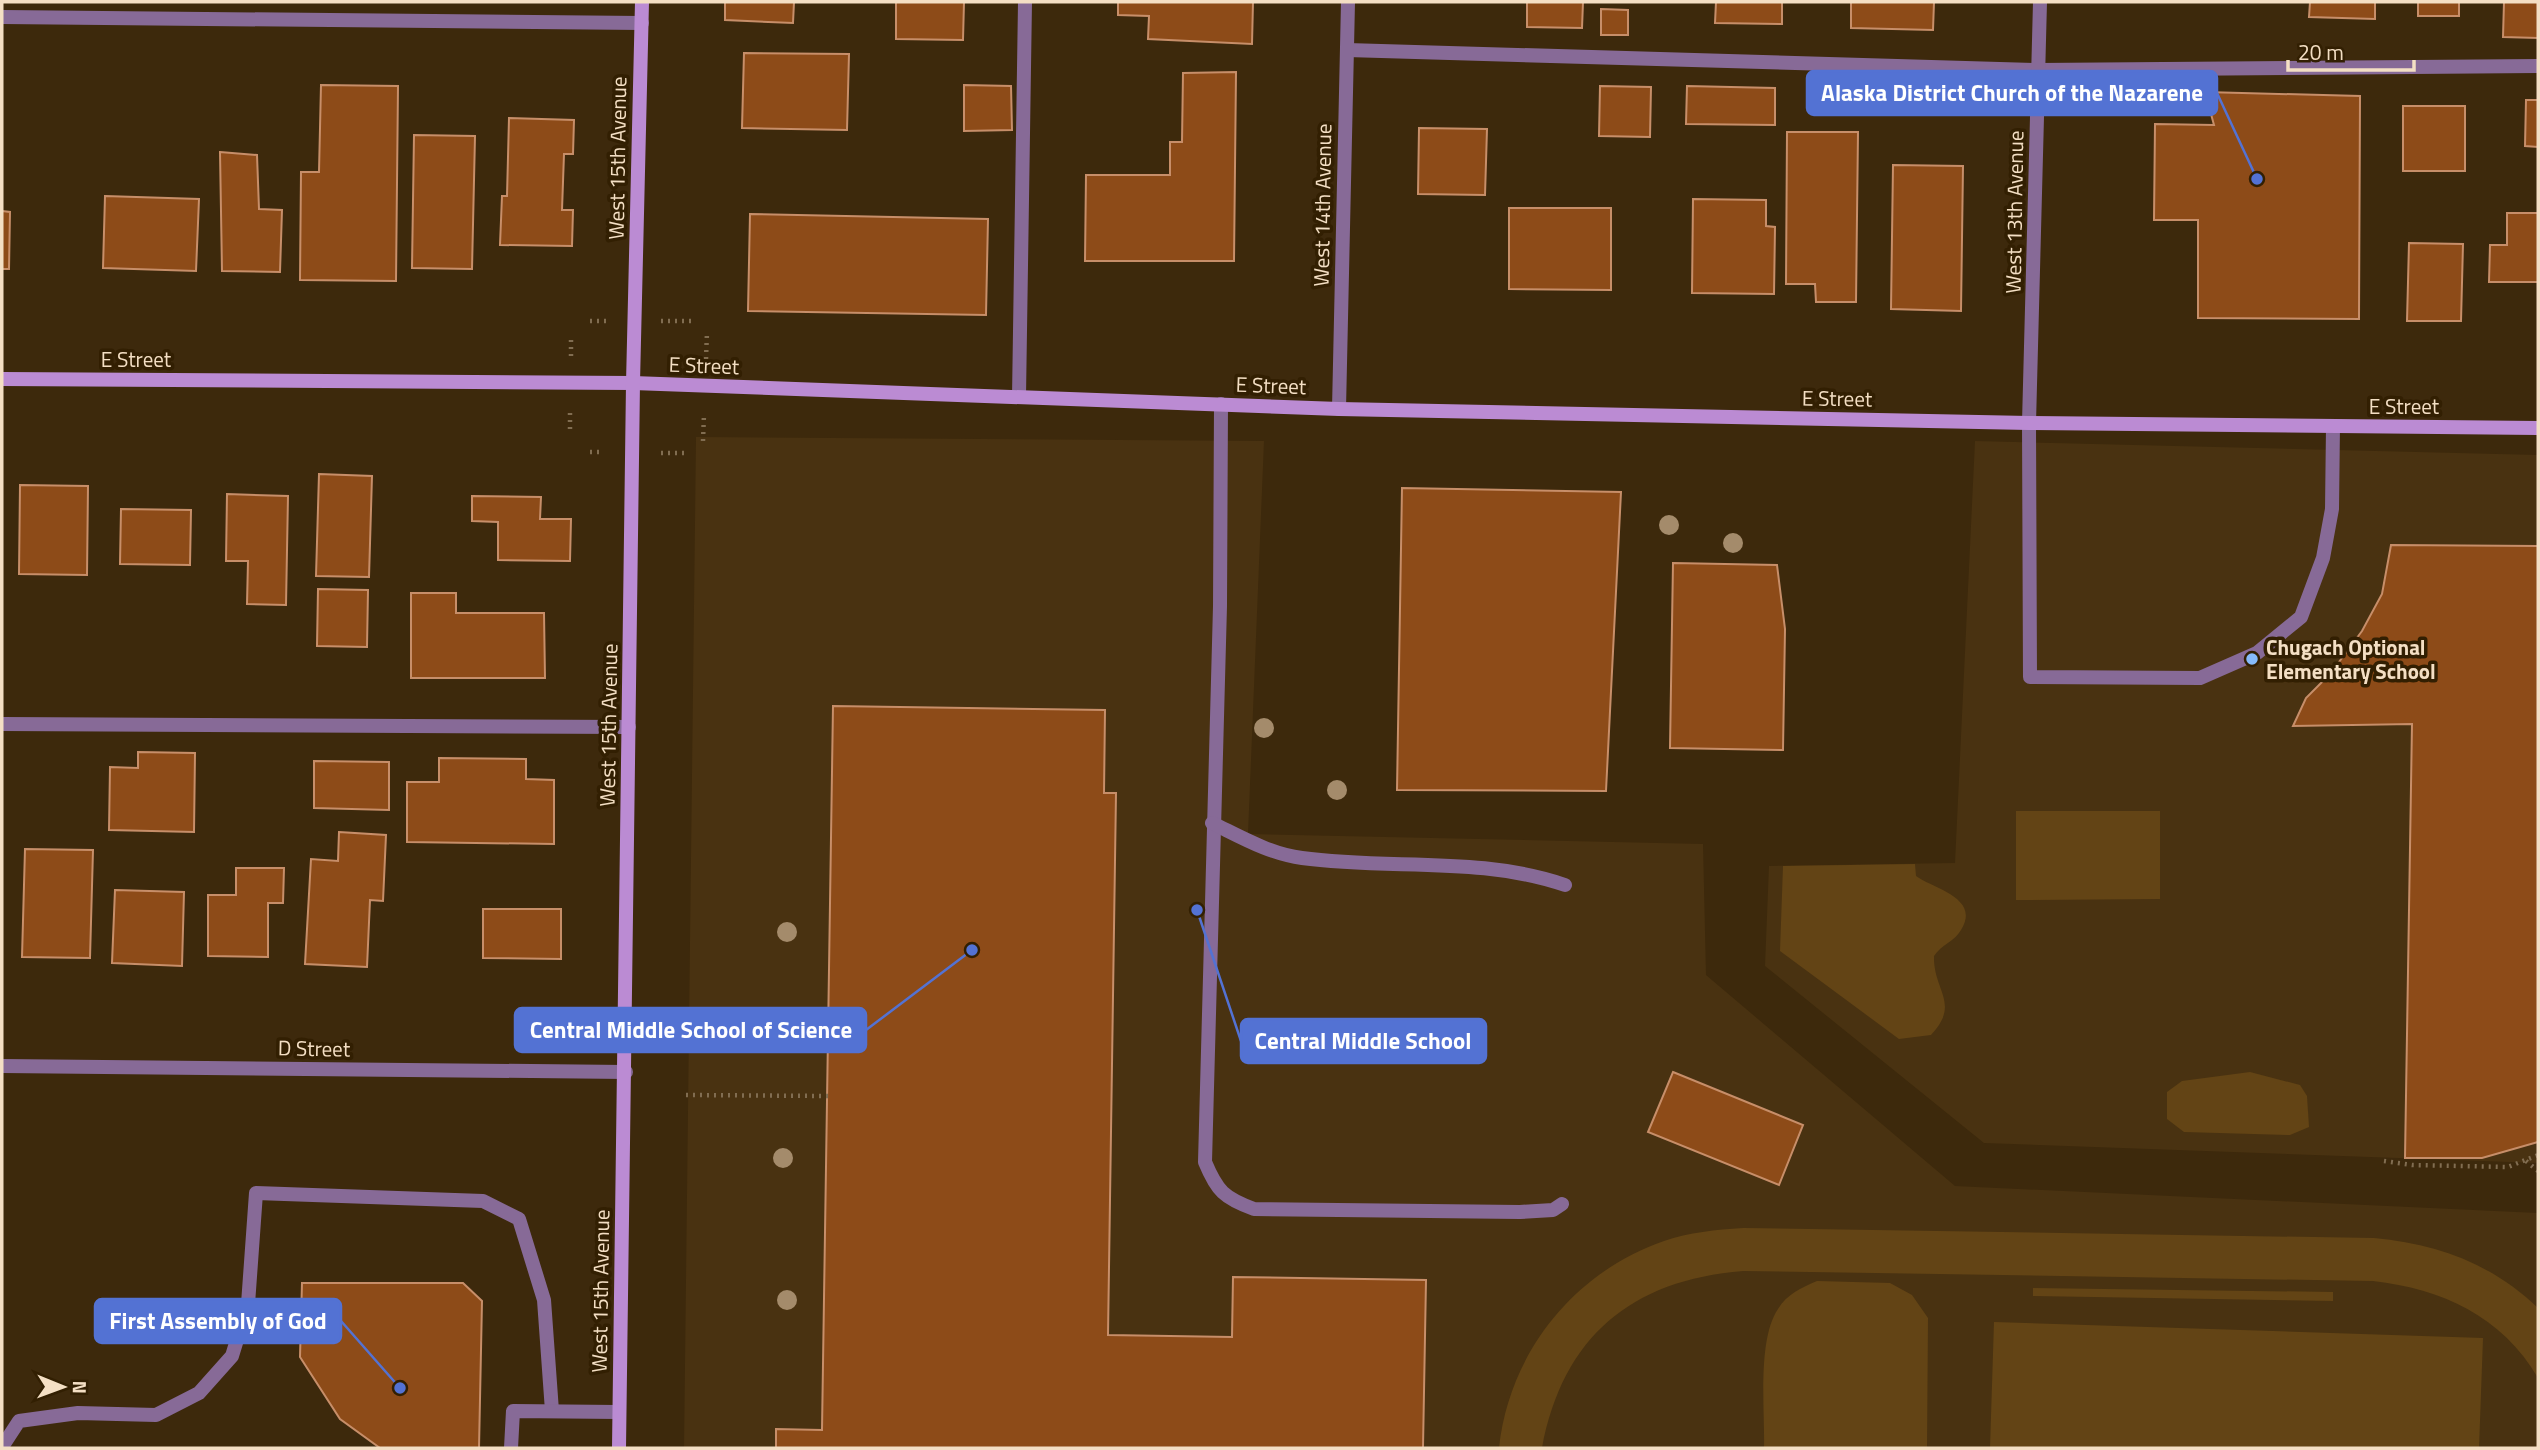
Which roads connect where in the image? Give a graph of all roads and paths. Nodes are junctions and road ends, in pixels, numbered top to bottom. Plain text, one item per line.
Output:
1 (642, 2) edge
2 (1026, 2) edge
3 (1348, 2) edge
4 (2040, 2) edge
5 (2, 17) edge
6 (642, 23) junction
7 (1347, 50) junction
8 (2538, 66) edge
9 (2038, 70) junction
10 (2, 379) edge
11 (633, 383) junction
12 (1018, 397) junction
13 (1221, 404) junction
14 (1339, 409) junction
15 (2029, 423) junction
16 (2333, 426) junction
17 (2538, 428) edge
18 (2, 724) edge
19 (629, 727) junction
20 (1212, 823) junction
21 (1565, 885) dead end
22 (2, 1066) edge
23 (626, 1072) junction
24 (686, 1095) dead end
25 (828, 1096) dead end
26 (2538, 1155) edge
27 (2525, 1160) junction
28 (2384, 1161) dead end
29 (2538, 1171) edge
30 (1562, 1204) dead end
31 (552, 1412) junction
32 (618, 1412) junction
33 (2, 1447) edge
34 (512, 1448) edge
35 (618, 1448) edge

1 - 6 main road, West 15th Avenue
2 - 12 street
3 - 7 street, West 14th Avenue
4 - 9 street, West 13th Avenue
5 - 6 street
6 - 11 main road, West 15th Avenue
7 - 9 street
7 - 14 street, West 14th Avenue
8 - 9 street
9 - 15 street, West 13th Avenue
10 - 11 main road, E Street
11 - 12 main road, E Street
11 - 19 main road, West 15th Avenue
12 - 13 main road, E Street
13 - 14 main road, E Street
13 - 20 street
14 - 15 main road, E Street
15 - 16 main road, E Street
15 - 16 street, West 13th Avenue
16 - 17 main road, E Street
18 - 19 street
19 - 23 main road, West 15th Avenue
20 - 21 street
20 - 30 street
22 - 23 street, D Street
23 - 32 main road, West 15th Avenue
24 - 25 path
26 - 27 path
27 - 28 path
27 - 29 path
31 - 32 street
31 - 33 street
31 - 34 street
32 - 35 main road, West 15th Avenue

